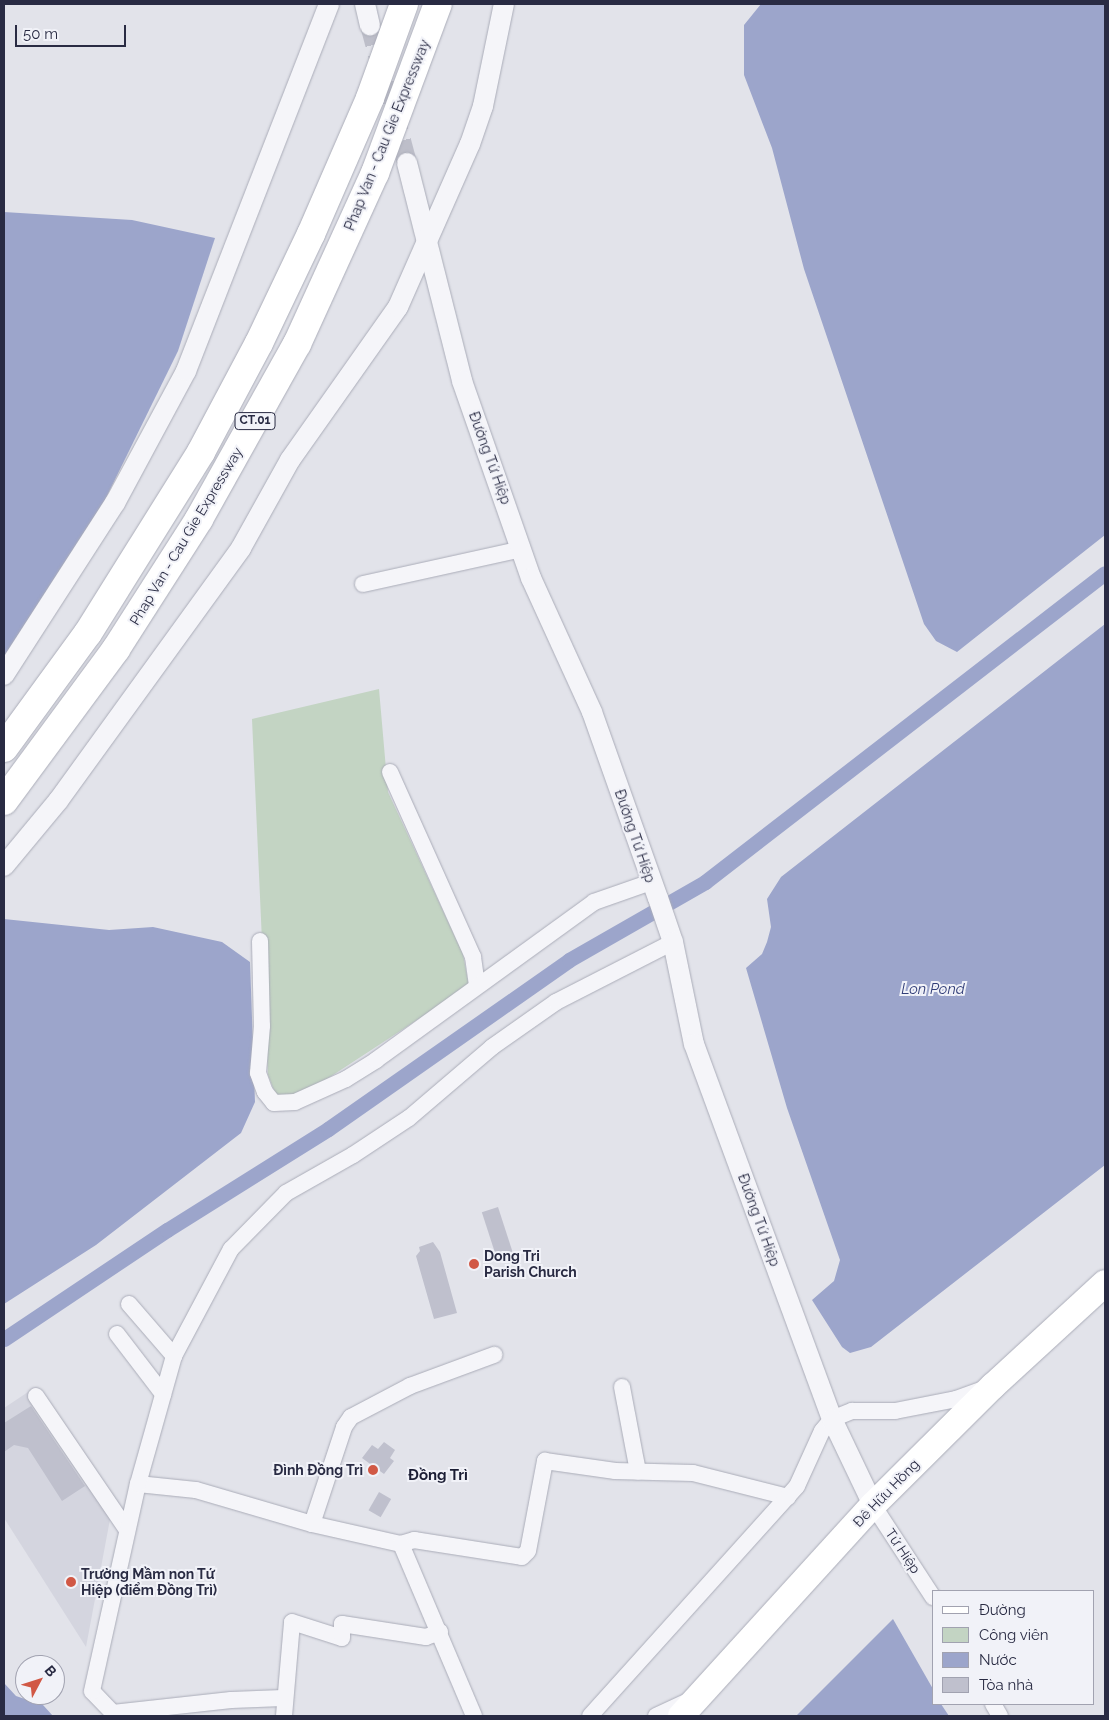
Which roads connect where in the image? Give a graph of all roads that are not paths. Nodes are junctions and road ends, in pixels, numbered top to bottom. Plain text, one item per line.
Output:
1 (329, 4) edge
2 (365, 4) edge
3 (404, 4) edge
4 (438, 4) edge
5 (504, 4) edge
6 (370, 25) tunnel mouth
7 (407, 163) tunnel mouth
8 (428, 240) junction
9 (522, 549) junction
10 (363, 584) dead end
11 (4, 676) edge
12 (4, 748) edge
13 (390, 772) dead end
14 (4, 801) edge
15 (4, 866) edge
16 (654, 890) junction
17 (671, 937) junction
18 (260, 941) dead end
19 (477, 985) junction
20 (1105, 1283) edge
21 (129, 1304) dead end
22 (117, 1334) dead end
23 (494, 1355) dead end
24 (174, 1356) junction
25 (993, 1386) junction
26 (622, 1387) dead end
27 (163, 1394) junction
28 (36, 1396) dead end
29 (832, 1419) junction
30 (638, 1472) junction
31 (138, 1484) junction
32 (788, 1497) junction
33 (873, 1505) junction
34 (312, 1524) junction
35 (127, 1530) junction
36 (401, 1544) junction
37 (932, 1595) edge
38 (440, 1632) junction
39 (704, 1693) junction
40 (283, 1698) junction
41 (994, 1705) edge
42 (284, 1716) edge
43 (474, 1716) edge
44 (590, 1716) edge
45 (656, 1716) edge
46 (681, 1716) edge
47 (1000, 1716) edge

1 - 11 street
2 - 6 street
3 - 12 highway, CT.01
4 - 14 highway, Phap Van - Cau Gie Expressway / CT.01
5 - 8 street
7 - 8 street, Đường Tứ Hiệp
8 - 9 street, Đường Tứ Hiệp
8 - 15 street
9 - 10 street
9 - 16 street, Đường Tứ Hiệp
13 - 19 street
16 - 17 street, Đường Tứ Hiệp
16 - 19 street
17 - 24 street
17 - 29 street, Đường Tứ Hiệp
18 - 19 street
20 - 25 main road, Đê Hữu Hồng
21 - 24 street
22 - 27 street
23 - 34 street
24 - 27 street
25 - 29 street
25 - 33 main road, Đê Hữu Hồng
26 - 30 street
27 - 31 street
28 - 35 street
29 - 32 street
29 - 33 street, Đường Tứ Hiệp
30 - 32 street
30 - 36 street
31 - 34 street
31 - 35 street
32 - 44 street
33 - 37 street, Tứ Hiệp
33 - 39 main road, Đê Hữu Hồng
34 - 36 street
35 - 40 street
36 - 38 street
38 - 40 street
38 - 43 street
39 - 45 street
39 - 46 main road, Đê Hữu Hồng
40 - 42 street
41 - 47 street

